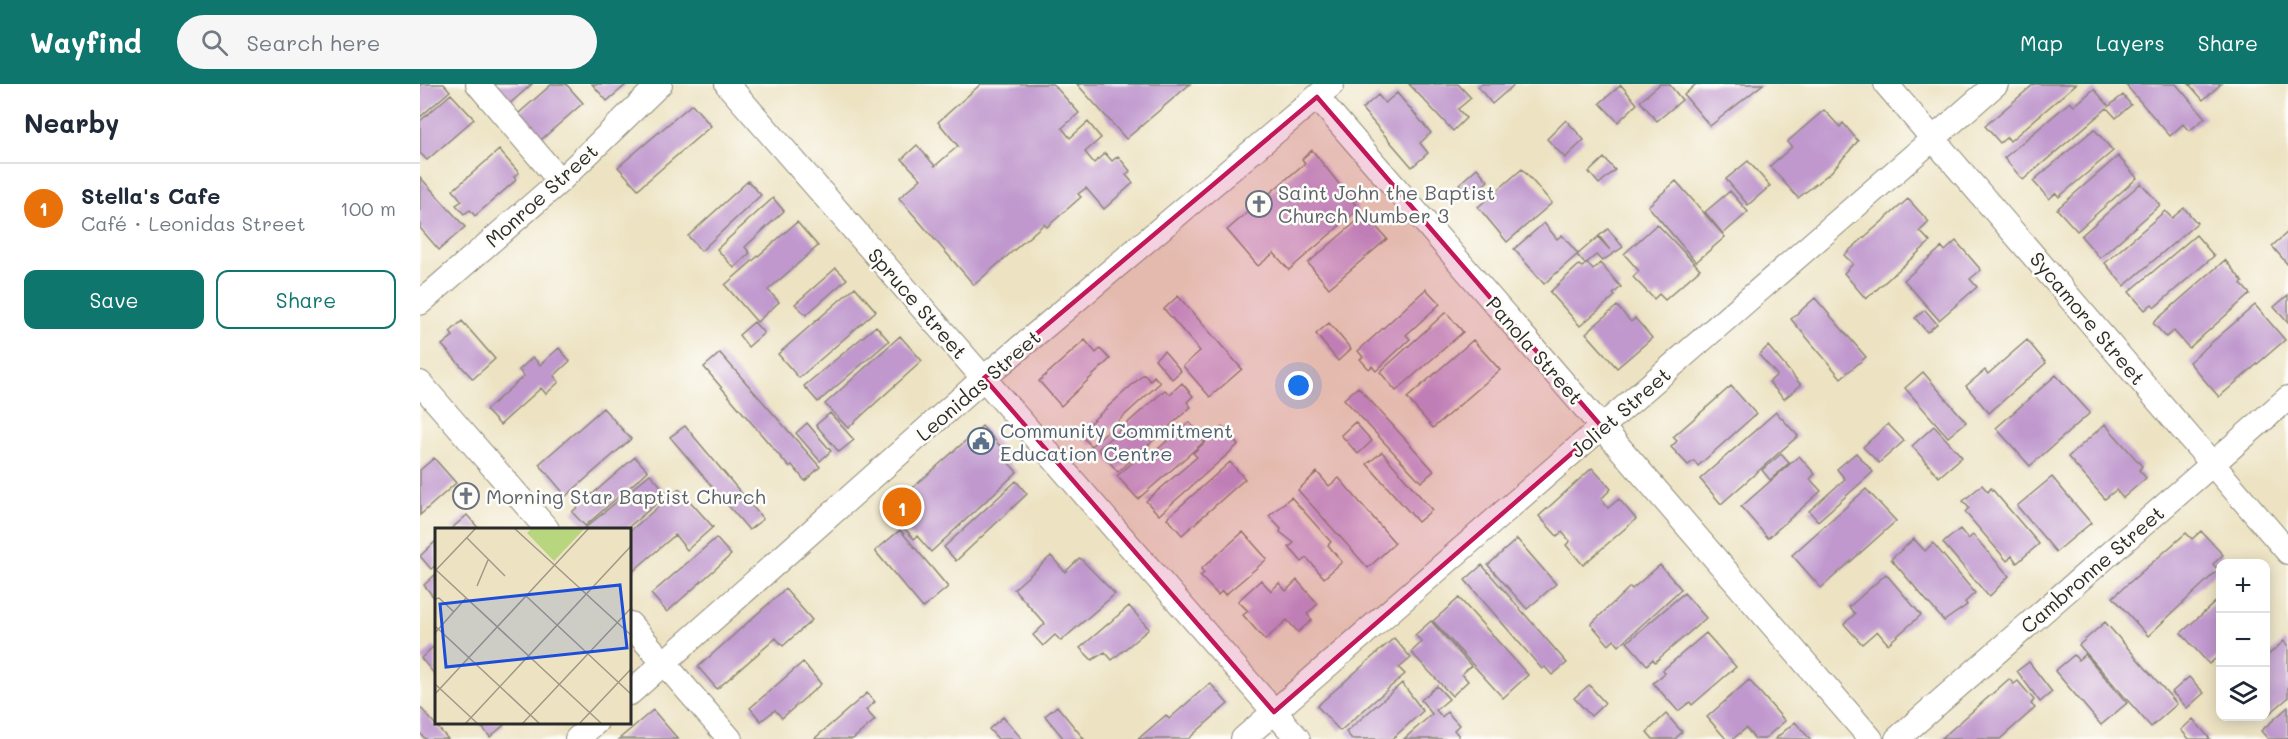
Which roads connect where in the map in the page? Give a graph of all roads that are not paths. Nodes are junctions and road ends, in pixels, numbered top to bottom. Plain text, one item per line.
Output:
1 (478, 84) edge
2 (660, 84) edge
3 (728, 84) edge
4 (1886, 84) edge
5 (1996, 84) edge
6 (1324, 91) edge
7 (1935, 138) junction
8 (560, 181) junction
9 (420, 303) edge
10 (984, 378) junction
11 (420, 382) edge
12 (2288, 398) edge
13 (1602, 427) junction
14 (2212, 464) junction
15 (546, 528) edge
16 (2288, 552) edge
17 (632, 626) edge
18 (664, 663) junction
19 (632, 691) edge
20 (1274, 712) junction
21 (595, 724) edge
22 (577, 739) edge
23 (730, 739) edge
24 (1243, 739) edge
25 (1298, 739) edge
26 (1871, 739) edge
27 (1897, 739) edge

1 - 8 street
2 - 8 street, Monroe Street
3 - 10 street, Spruce Street
4 - 7 street, Sycamore Street
5 - 7 street, Joliet Street
6 - 10 street, Leonidas Street
6 - 13 street, Panola Street
7 - 13 street, Joliet Street
7 - 14 street, Sycamore Street
8 - 9 street, Monroe Street
10 - 18 street, Leonidas Street
10 - 20 street, Spruce Street
11 - 15 street
12 - 14 street, Cambronne Street
13 - 20 street, Joliet Street
13 - 26 street, Panola Street
14 - 16 street, Sycamore Street
14 - 27 street, Cambronne Street
17 - 18 street
18 - 19 street, Leonidas Street
18 - 23 street
20 - 24 street, Joliet Street
20 - 25 street, Spruce Street
21 - 22 street

